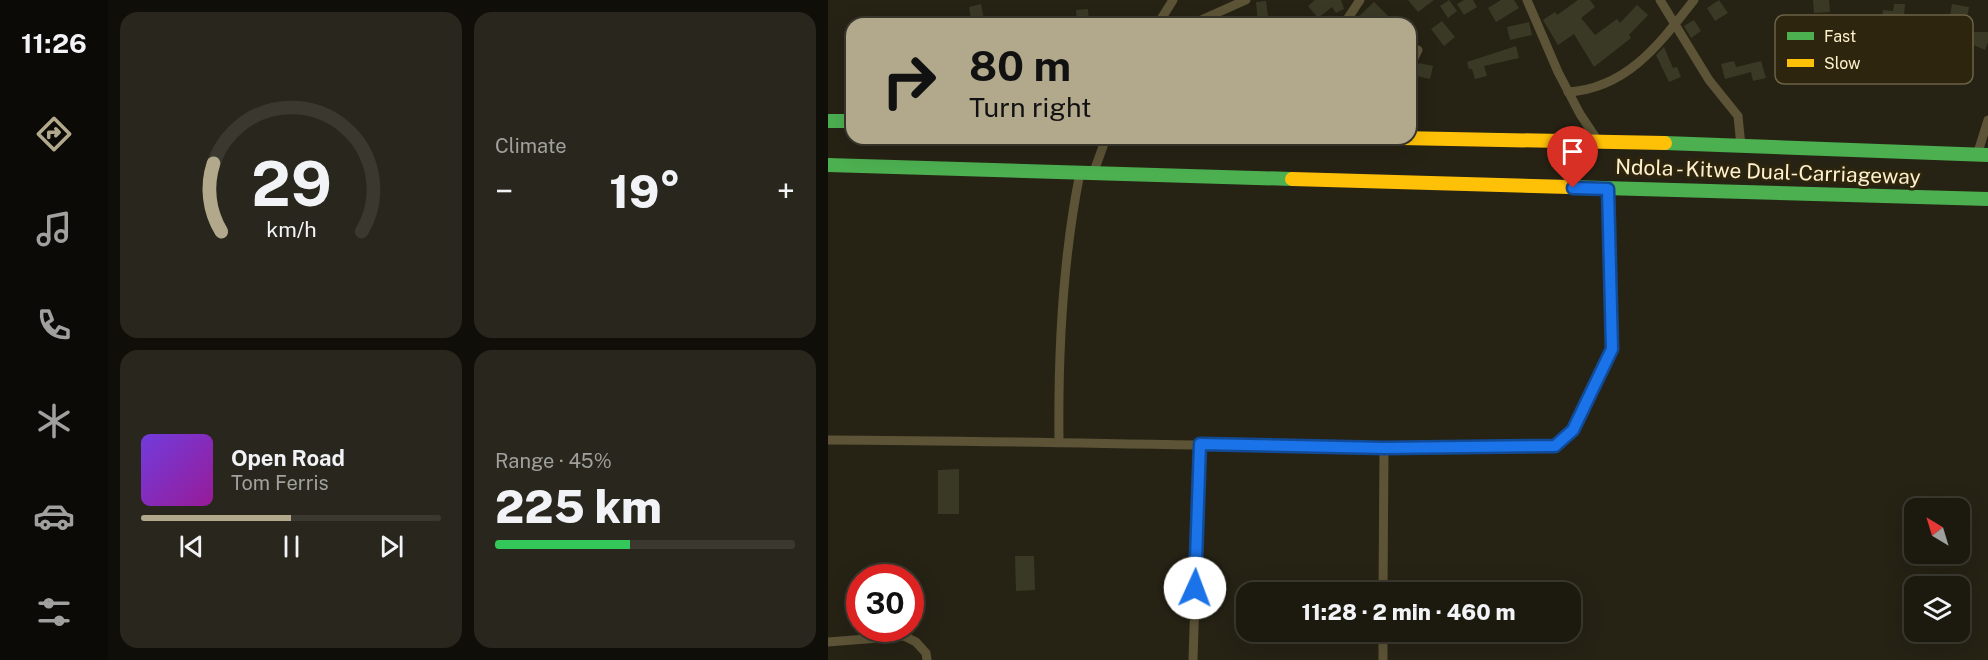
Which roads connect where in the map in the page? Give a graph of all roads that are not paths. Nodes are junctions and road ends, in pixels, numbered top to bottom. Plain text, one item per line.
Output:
1 (1246, 0) edge
2 (1360, 0) edge
3 (1527, 0) edge
4 (1660, 0) edge
5 (1694, 0) edge
6 (1169, 1) edge
7 (1161, 18) edge
8 (1206, 18) edge
9 (1348, 18) edge
10 (1676, 23) junction
11 (1418, 50) dead end
12 (1416, 54) edge
13 (1568, 92) junction
14 (828, 120) edge
15 (1988, 120) edge
16 (846, 121) edge
17 (1416, 138) edge
18 (1598, 141) junction
19 (1103, 144) edge
20 (1741, 146) junction
21 (1983, 155) edge
22 (828, 165) edge
23 (1086, 174) junction
24 (1608, 189) junction
25 (1988, 199) edge
26 (828, 440) edge
27 (1059, 441) junction
28 (1200, 444) junction
29 (1384, 448) junction
30 (1383, 582) edge
31 (828, 642) edge
32 (1383, 642) edge
33 (927, 660) edge
34 (1193, 660) edge
35 (1383, 660) edge

1 - 8 street
2 - 9 street
3 - 13 street
4 - 10 street
5 - 10 street
6 - 7 street
10 - 13 street
10 - 20 street
11 - 12 street
13 - 18 street
14 - 16 highway
15 - 21 street
17 - 18 highway, Ndola - Kitwe Dual-Carriageway
18 - 20 highway, Ndola - Kitwe Dual-Carriageway
19 - 23 street
20 - 21 highway, Ndola - Kitwe Dual-Carriageway
22 - 23 highway, Ndola - Kitwe Dual-Carriageway
23 - 24 highway, Ndola - Kitwe Dual-Carriageway
23 - 27 street
24 - 25 highway, Ndola - Kitwe Dual-Carriageway
24 - 29 street
26 - 27 street
27 - 28 street
28 - 29 street
28 - 34 street
29 - 30 street
31 - 33 street
32 - 35 street

